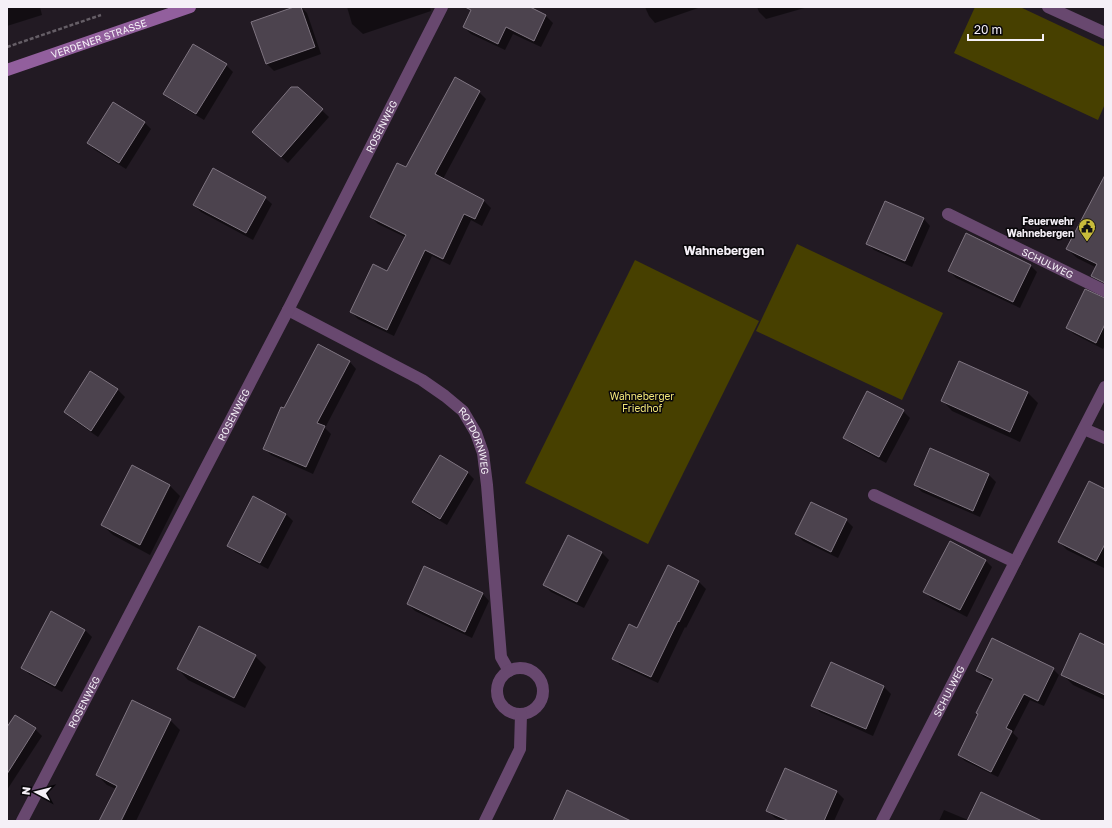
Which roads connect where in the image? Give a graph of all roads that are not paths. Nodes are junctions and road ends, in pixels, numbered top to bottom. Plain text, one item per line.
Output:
1 (190, 7) edge
2 (442, 7) edge
3 (1048, 7) edge
4 (1105, 33) edge
5 (7, 70) edge
6 (948, 214) dead end
7 (1105, 291) edge
8 (288, 310) junction
9 (1105, 387) edge
10 (1084, 428) junction
11 (1105, 438) edge
12 (874, 495) dead end
13 (1014, 562) junction
14 (510, 671) junction
15 (521, 714) junction
16 (22, 821) edge
17 (485, 821) edge
18 (882, 821) edge

1 - 5 street, VERDENER STRASSE
2 - 8 street, ROSENWEG
3 - 4 street
6 - 7 street, SCHULWEG
8 - 14 street, ROTDORNWEG
8 - 16 street, ROSENWEG
9 - 10 street, SCHULWEG
10 - 11 street
10 - 13 street, SCHULWEG
12 - 13 street
13 - 18 street, SCHULWEG
14 - 15 street
14 - 15 street
15 - 17 street

